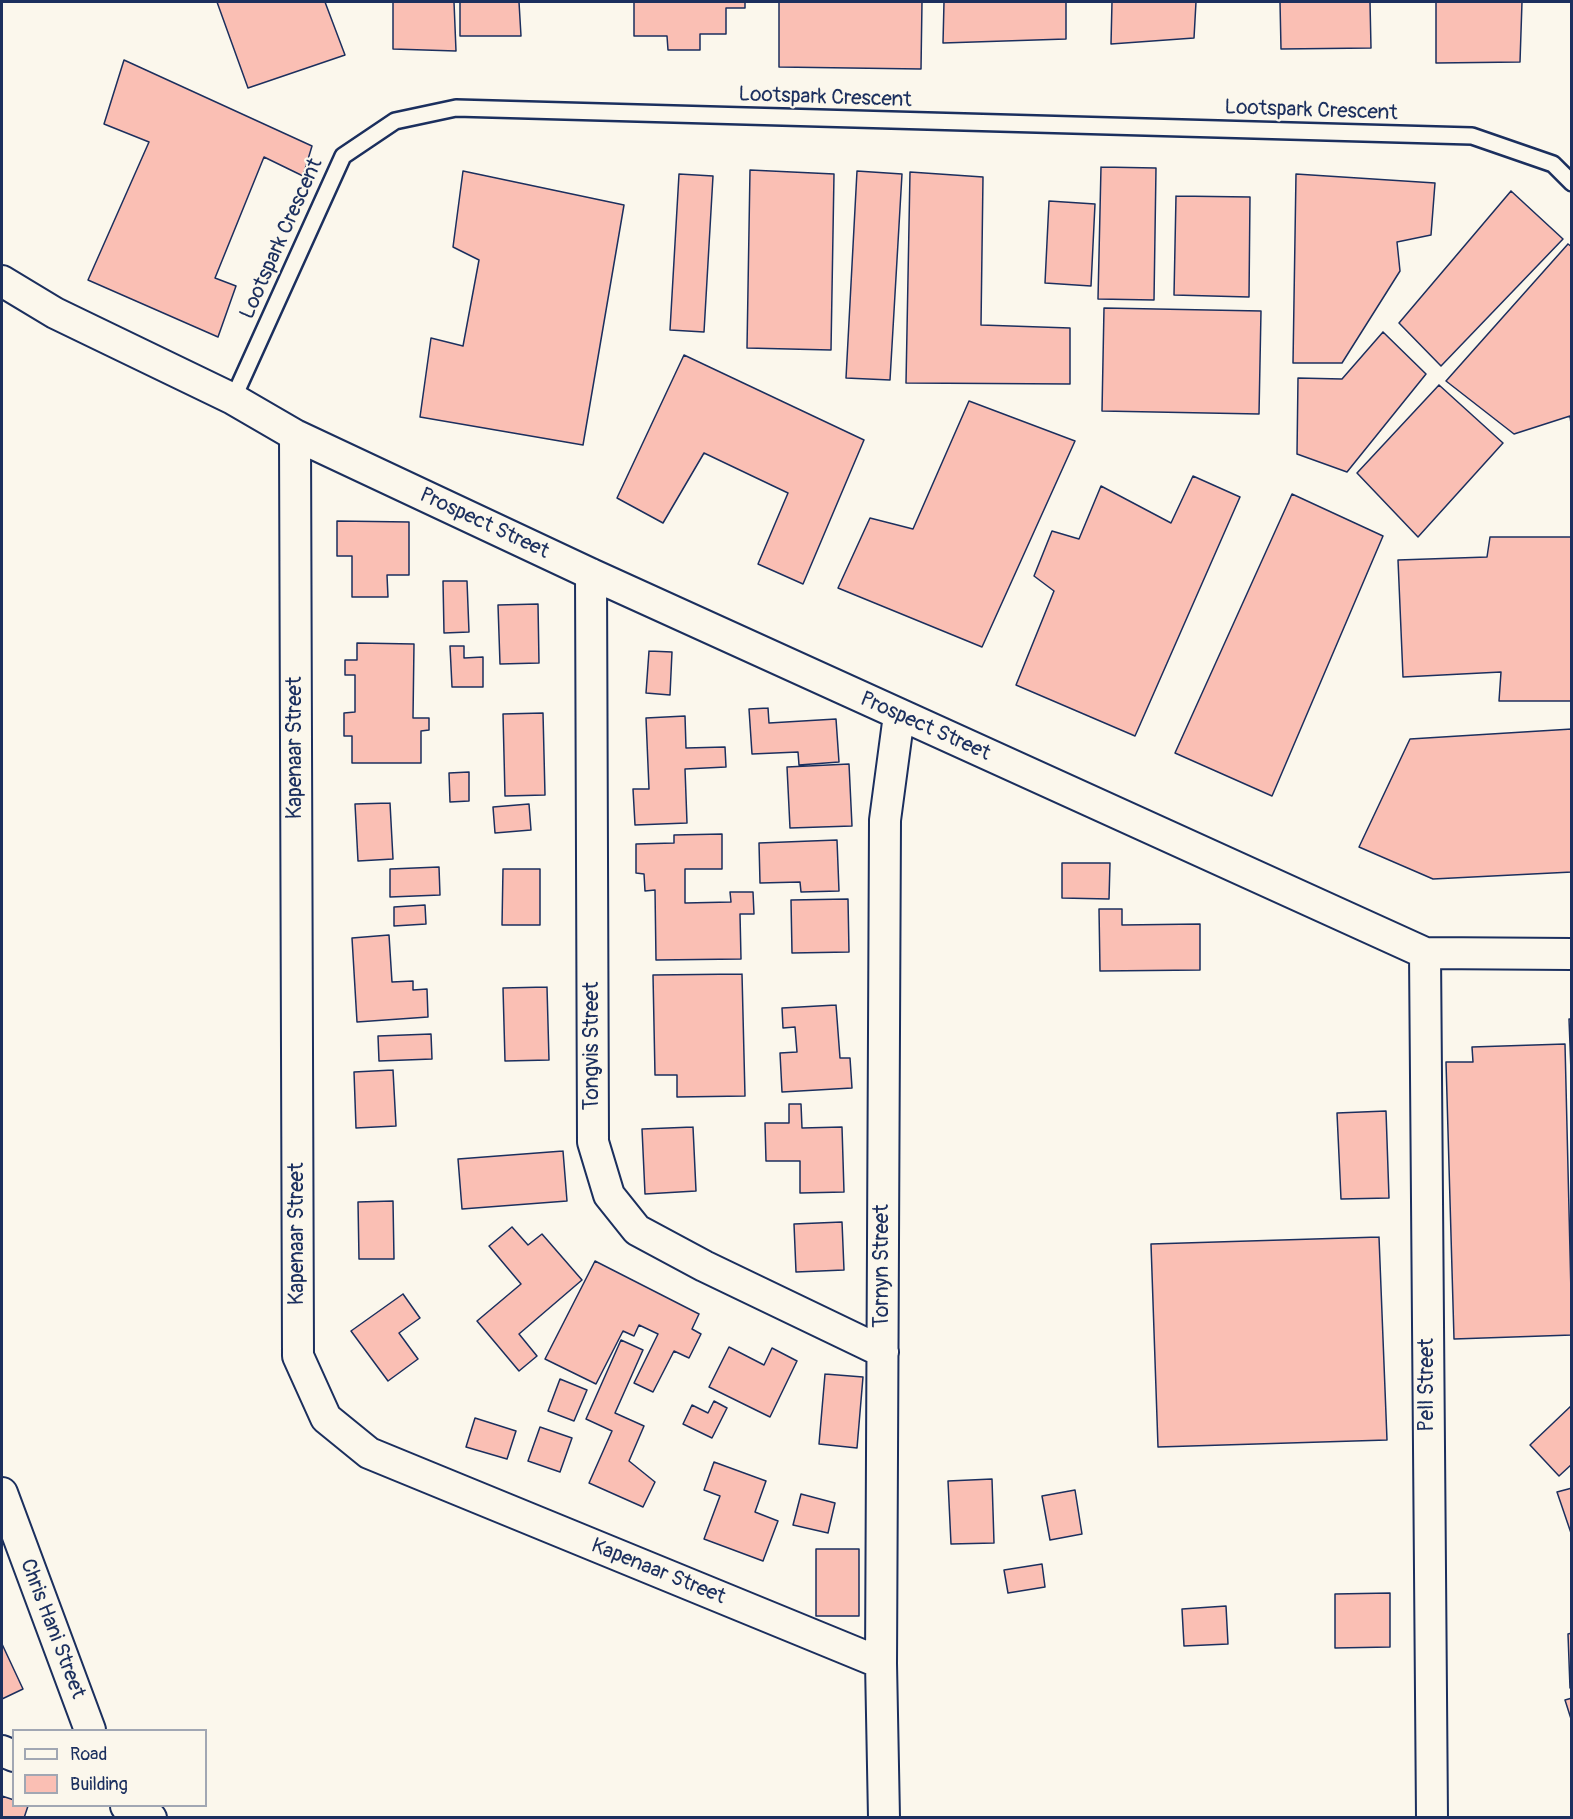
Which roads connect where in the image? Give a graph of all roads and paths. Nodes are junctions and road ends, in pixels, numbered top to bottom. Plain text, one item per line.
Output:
1 (1572, 183) edge
2 (2, 281) edge
3 (233, 399) junction
4 (295, 435) junction
5 (591, 574) junction
6 (899, 715) junction
7 (1425, 952) junction
8 (1572, 954) edge
9 (883, 1352) junction
10 (2, 1493) edge
11 (881, 1664) junction
12 (89, 1729) edge
13 (128, 1807) edge
14 (151, 1818) edge
15 (884, 1818) edge
16 (1432, 1818) edge

1 - 3 lane, Lootspark Crescent
2 - 3 street, Prospect Street
3 - 4 street, Prospect Street
4 - 5 street, Prospect Street
4 - 11 street, Kapenaar Street
5 - 6 street, Prospect Street
5 - 9 street, Tongvis Street
6 - 7 street, Prospect Street
6 - 9 street, Tornyn Street
7 - 8 street, Prospect Street
7 - 16 street, Pell Street
9 - 11 street, Tornyn Street
10 - 12 street, Chris Hani Street
11 - 15 street, Tornyn Street
13 - 14 street

